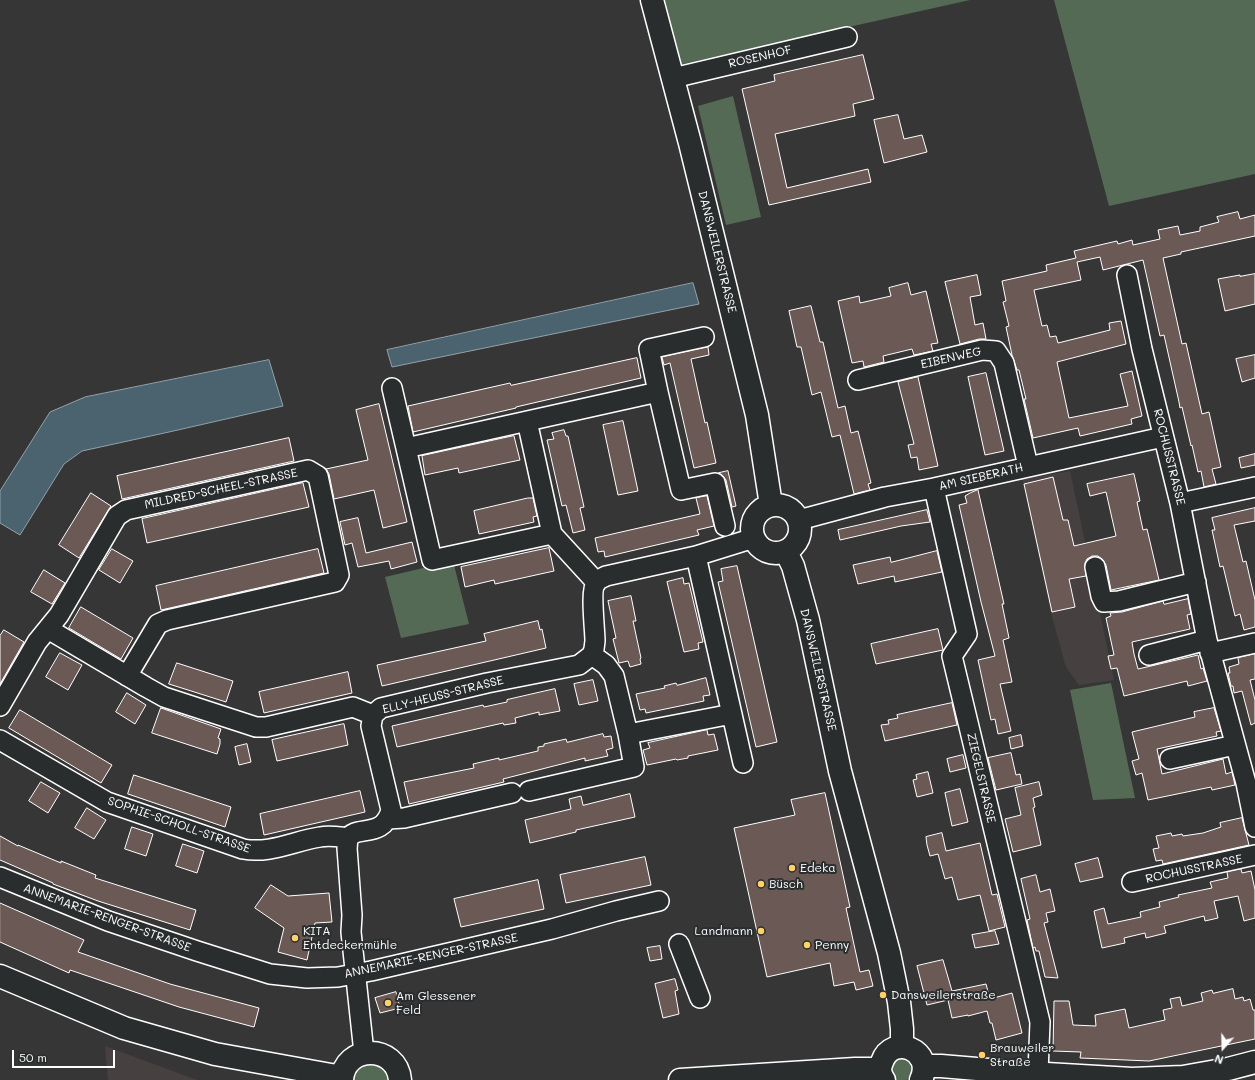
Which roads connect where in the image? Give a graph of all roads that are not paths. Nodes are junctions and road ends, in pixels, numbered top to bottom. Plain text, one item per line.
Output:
1 (652, 0) edge
2 (848, 37) dead end
3 (673, 78) junction
4 (1127, 275) dead end
5 (704, 337) dead end
6 (858, 380) dead end
7 (392, 388) dead end
8 (658, 392) junction
9 (527, 421) junction
10 (1163, 437) junction
11 (406, 448) junction
12 (1028, 466) junction
13 (1255, 487) edge
14 (934, 488) junction
15 (1180, 503) junction
16 (771, 505) junction
17 (799, 520) junction
18 (725, 526) dead end
19 (552, 534) junction
20 (754, 538) junction
21 (786, 552) junction
22 (696, 556) junction
23 (1095, 567) dead end
24 (596, 582) junction
25 (1196, 582) junction
26 (48, 630) junction
27 (1255, 643) edge
28 (1208, 646) junction
29 (592, 655) junction
30 (1149, 655) dead end
31 (127, 676) junction
32 (0, 706) edge
33 (732, 714) junction
34 (373, 715) junction
35 (628, 734) junction
36 (0, 740) edge
37 (1235, 745) junction
38 (1170, 759) dead end
39 (743, 763) dead end
40 (1250, 782) edge
41 (388, 819) junction
42 (1255, 827) edge
43 (348, 838) junction
44 (1255, 855) edge
45 (0, 877) edge
46 (1132, 882) dead end
47 (659, 901) dead end
48 (679, 944) dead end
49 (355, 975) junction
50 (0, 976) edge
51 (700, 998) dead end
52 (902, 1047) junction
53 (364, 1053) junction
54 (1255, 1062) edge
55 (923, 1073) edge
56 (1038, 1073) junction
57 (1230, 1074) edge
58 (882, 1075) edge
59 (1012, 1076) edge
60 (342, 1079) edge
61 (400, 1080) edge
62 (680, 1080) edge

1 - 3 main road, DANSWEILERSTRASSE
2 - 3 street, ROSENHOF
3 - 16 main road, DANSWEILERSTRASSE
4 - 10 street, ROCHUSSTRASSE
5 - 8 street
6 - 12 street, EIBENWEG
7 - 11 street
8 - 9 street
8 - 18 street
9 - 11 street
9 - 19 street
10 - 12 street, AM SIEBERATH
10 - 15 street, ROCHUSSTRASSE
11 - 19 street
12 - 14 street, AM SIEBERATH
13 - 15 street
14 - 17 street, AM SIEBERATH
14 - 56 street, ZIEGELSTRASSE
15 - 25 street, ROCHUSSTRASSE
16 - 17 main road
16 - 20 main road
17 - 21 main road
19 - 24 street
20 - 21 main road
20 - 22 street
21 - 52 main road, DANSWEILERSTRASSE
22 - 24 street
22 - 33 street
23 - 25 street
24 - 29 street
25 - 28 street, ROCHUSSTRASSE
26 - 31 street
26 - 31 street, MILDRED-SCHEEL-STRASSE
26 - 32 street
27 - 28 street
28 - 30 street
28 - 37 street, ROCHUSSTRASSE
29 - 34 street, ELLY-HEUSS-STRASSE
29 - 35 street
31 - 34 street
33 - 35 street
33 - 39 street
34 - 41 street, ELLY-HEUSS-STRASSE
35 - 41 street
36 - 43 street, SOPHIE-SCHOLL-STRASSE
37 - 38 street
37 - 40 street, ROCHUSSTRASSE
40 - 42 street, ROCHUSSTRASSE
41 - 43 street
43 - 49 street
44 - 46 street, ROCHUSSTRASSE
45 - 49 street, ANNEMARIE-RENGER-STRASSE
47 - 49 street, ANNEMARIE-RENGER-STRASSE
48 - 51 street
49 - 53 street
50 - 60 main road
52 - 55 main road
52 - 58 main road
53 - 60 main road
53 - 61 main road
54 - 57 main road
55 - 59 main road
56 - 57 main road
56 - 59 main road
58 - 62 main road

